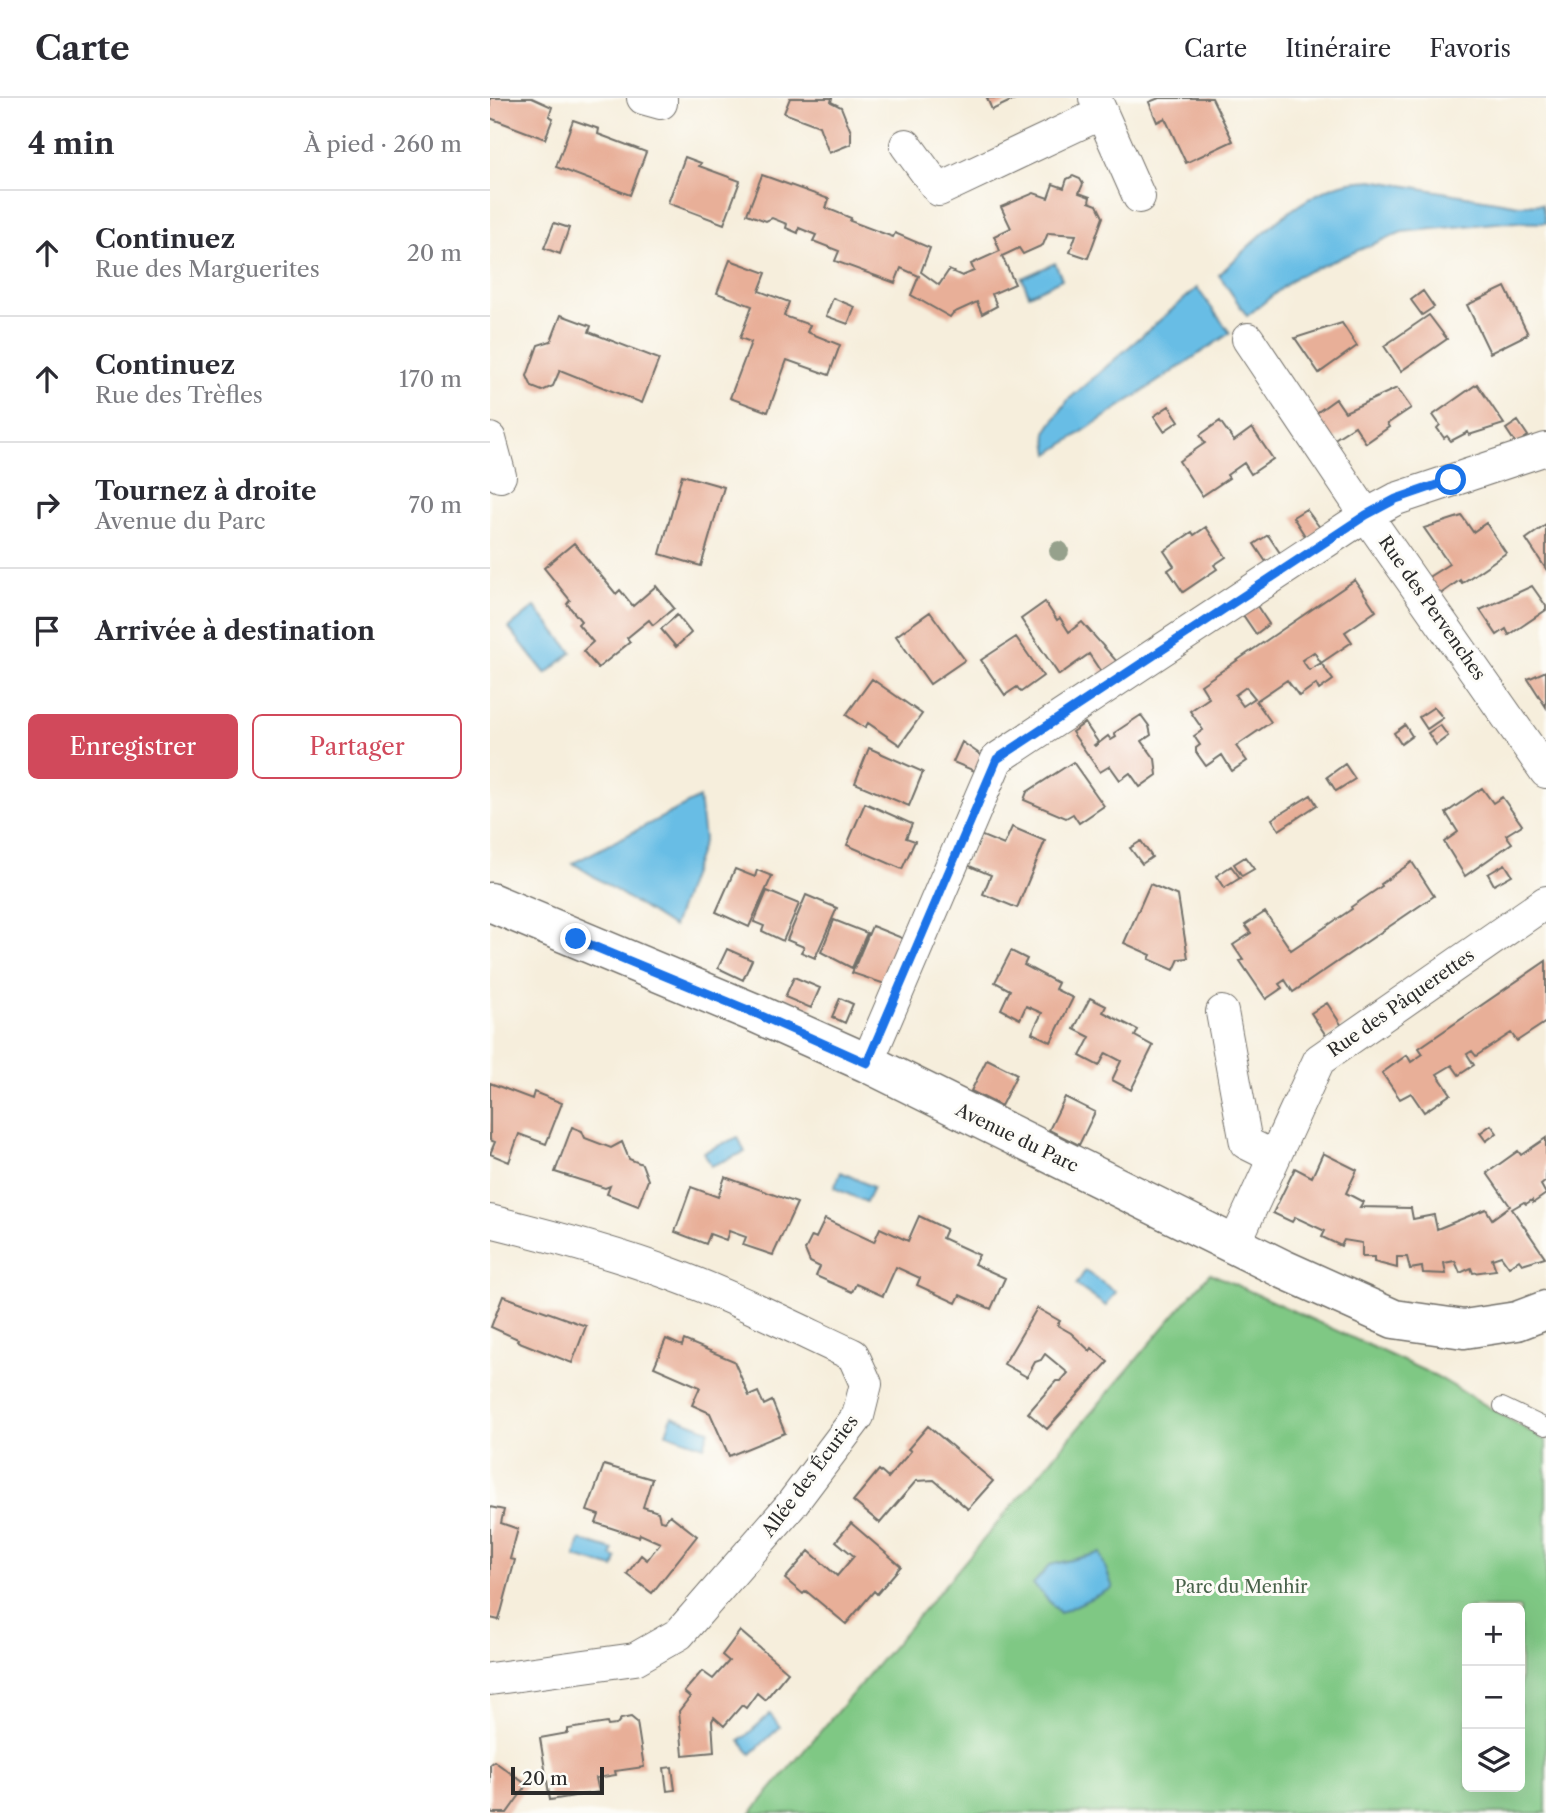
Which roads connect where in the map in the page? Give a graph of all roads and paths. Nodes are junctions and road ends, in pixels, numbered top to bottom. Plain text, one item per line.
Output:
1 (643, 98) edge
2 (661, 98) edge
3 (1099, 106) edge
4 (906, 145) dead end
5 (1139, 197) dead end
6 (1248, 340) dead end
7 (490, 439) edge
8 (1546, 449) edge
9 (500, 476) dead end
10 (1366, 515) junction
11 (1546, 772) edge
12 (1546, 902) edge
13 (491, 905) edge
14 (1222, 1012) dead end
15 (867, 1063) junction
16 (1275, 1157) junction
17 (490, 1221) edge
18 (1234, 1245) junction
19 (1546, 1310) edge
20 (1502, 1406) dead end
21 (1546, 1427) edge
22 (490, 1679) edge

1 - 2 street
3 - 4 street
3 - 5 street
6 - 10 street, Rue des Pervenches
7 - 9 street
8 - 10 street
10 - 11 street, Rue des Pervenches
10 - 15 street
12 - 16 street, Rue des Pâquerettes
13 - 15 street, Avenue du Parc
14 - 16 street
15 - 18 street, Avenue du Parc
16 - 18 street, Rue des Pâquerettes
17 - 22 street, Allée des Écuries
18 - 19 street, Avenue du Parc
20 - 21 lane

